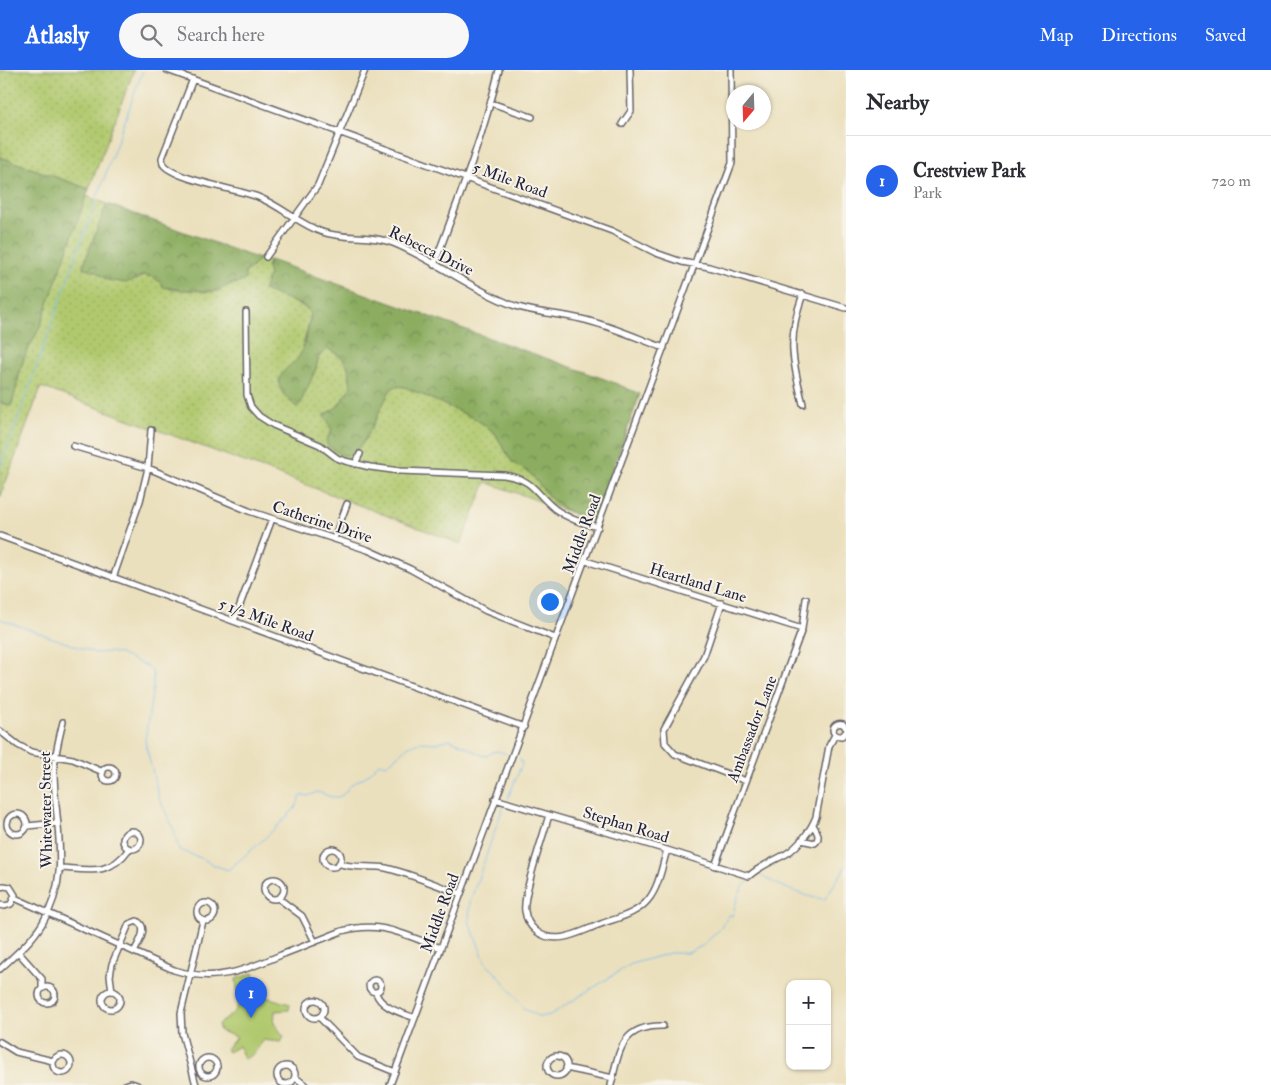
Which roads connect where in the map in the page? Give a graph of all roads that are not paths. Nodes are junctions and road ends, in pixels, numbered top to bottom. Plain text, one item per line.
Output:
1 (167, 70) edge
2 (365, 70) edge
3 (499, 70) edge
4 (630, 70) edge
5 (731, 70) edge
6 (193, 79) junction
7 (491, 103) junction
8 (532, 117) dead end
9 (622, 124) dead end
10 (341, 132) junction
11 (466, 178) junction
12 (295, 218) junction
13 (266, 257) dead end
14 (696, 264) junction
15 (434, 265) junction
16 (803, 294) junction
17 (846, 308) edge
18 (246, 312) dead end
19 (664, 348) junction
20 (803, 404) dead end
21 (151, 430) dead end
22 (73, 446) dead end
23 (360, 454) dead end
24 (355, 464) junction
25 (148, 468) junction
26 (347, 504) dead end
27 (272, 519) junction
28 (598, 527) junction
29 (0, 536) edge
30 (334, 539) junction
31 (586, 561) junction
32 (113, 578) junction
33 (806, 599) dead end
34 (722, 603) junction
35 (234, 621) junction
36 (802, 629) junction
37 (555, 638) junction
38 (64, 722) dead end
39 (524, 728) junction
40 (0, 730) edge
41 (846, 730) edge
42 (835, 735) junction
43 (55, 756) junction
44 (103, 772) dead end
45 (746, 781) junction
46 (495, 799) junction
47 (550, 815) junction
48 (58, 823) junction
49 (27, 826) junction
50 (813, 826) junction
51 (801, 840) junction
52 (129, 849) dead end
53 (667, 850) junction
54 (339, 863) dead end
55 (715, 866) junction
56 (61, 868) junction
57 (0, 887) edge
58 (461, 894) junction
59 (15, 898) junction
60 (278, 898) dead end
61 (0, 905) edge
62 (48, 913) junction
63 (203, 921) dead end
64 (315, 942) junction
65 (120, 946) junction
66 (441, 948) junction
67 (18, 952) junction
68 (134, 952) junction
69 (0, 969) edge
70 (189, 975) junction
71 (42, 988) dead end
72 (112, 992) dead end
73 (376, 993) dead end
74 (319, 1017) dead end
75 (415, 1018) junction
76 (663, 1026) dead end
77 (0, 1042) edge
78 (53, 1061) dead end
79 (199, 1068) dead end
80 (566, 1068) dead end
81 (192, 1070) junction
82 (395, 1072) junction
83 (295, 1077) dead end
84 (613, 1078) junction
85 (125, 1085) edge
86 (137, 1085) edge
87 (196, 1085) edge
88 (305, 1085) edge
89 (390, 1085) edge
90 (611, 1085) edge

1 - 6 street, 5 Mile Road
2 - 10 street
3 - 7 street
4 - 9 street
5 - 14 street, Middle Road
6 - 10 street, 5 Mile Road
6 - 12 street, Rebecca Drive
7 - 8 street
7 - 11 street
10 - 11 street, 5 Mile Road
10 - 12 street
11 - 14 street, 5 Mile Road
11 - 15 street
12 - 13 street
12 - 15 street, Rebecca Drive
14 - 16 street, 5 Mile Road
14 - 19 street, Middle Road
15 - 19 street, Rebecca Drive
16 - 17 street, 5 Mile Road
16 - 20 street
18 - 24 street
19 - 28 street, Middle Road
21 - 25 street
22 - 25 street, Catherine Drive
23 - 24 street
24 - 28 street
25 - 27 street, Catherine Drive
25 - 32 street
26 - 30 street
27 - 30 street, Catherine Drive
27 - 35 street
28 - 31 street, Middle Road
29 - 32 street, 5 1/2 Mile Road
30 - 37 street, Catherine Drive
31 - 34 street, Heartland Lane
31 - 37 street, Middle Road
32 - 35 street, 5 1/2 Mile Road
33 - 36 street, Ambassador Lane
34 - 36 street, Heartland Lane
34 - 45 street
35 - 39 street, 5 1/2 Mile Road
36 - 45 street, Ambassador Lane
37 - 39 street, Middle Road
38 - 43 street, Whitewater Street
39 - 46 street, Middle Road
40 - 43 street
41 - 42 street
41 - 42 street
42 - 50 street
43 - 44 street
43 - 48 street, Whitewater Street
45 - 55 street, Ambassador Lane
46 - 47 street, Stephan Road
46 - 58 street, Middle Road
47 - 53 street, Stephan Road
47 - 53 street
48 - 49 street
48 - 56 street, Whitewater Street
49 - 49 street
50 - 51 street
50 - 51 street
51 - 55 street, Stephan Road
52 - 56 street
53 - 55 street, Stephan Road
54 - 58 street
56 - 62 street, Whitewater Street
57 - 59 street
58 - 66 street, Middle Road
59 - 61 street
59 - 62 street
60 - 64 street
62 - 65 street
62 - 67 street, Whitewater Street
63 - 70 street
64 - 66 street
64 - 70 street
65 - 68 street
65 - 68 street
65 - 72 street
66 - 75 street, Middle Road
67 - 69 street, Whitewater Street
67 - 71 street
68 - 70 street
70 - 81 street
73 - 75 street
74 - 82 street
75 - 82 street, Middle Road
76 - 84 street
77 - 78 street
79 - 81 street
80 - 84 street
81 - 87 street
82 - 89 street, Middle Road
83 - 88 street
84 - 90 street
85 - 86 street

